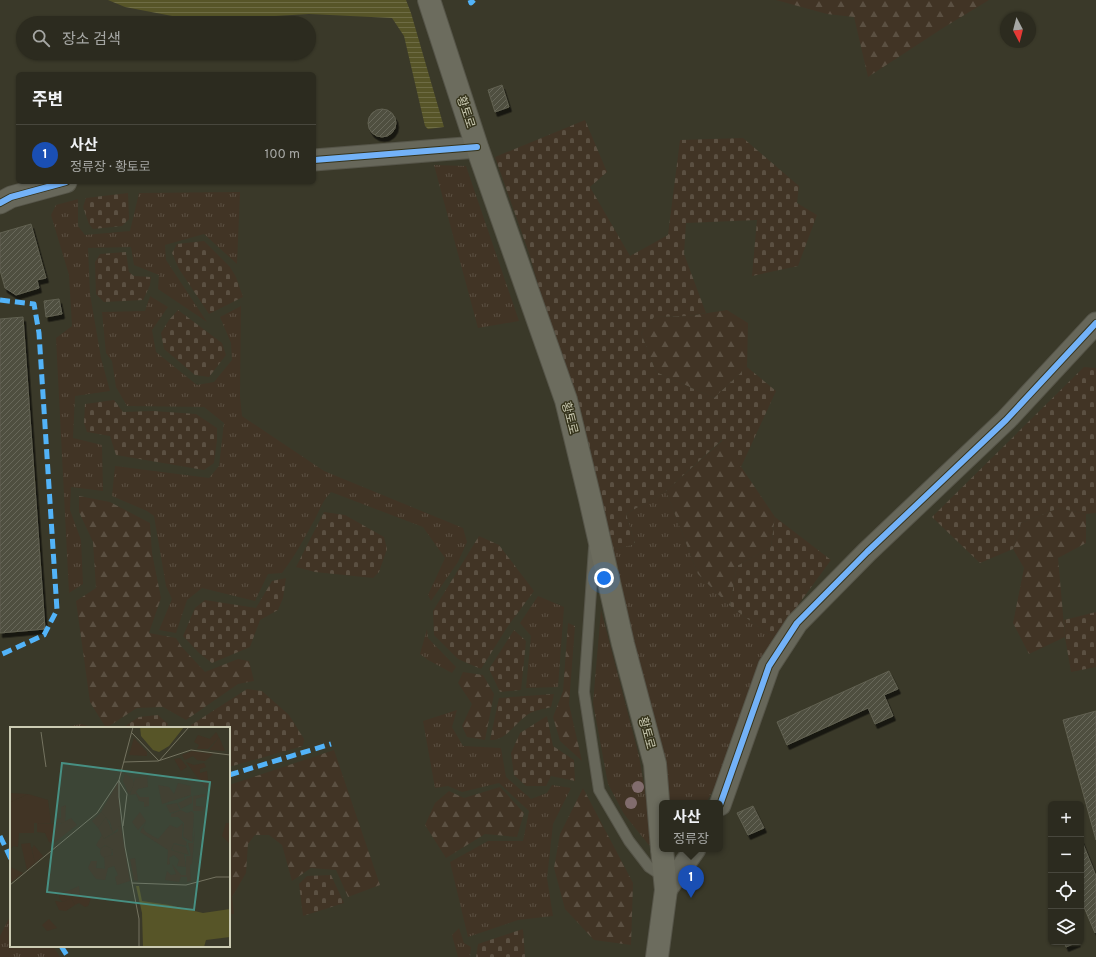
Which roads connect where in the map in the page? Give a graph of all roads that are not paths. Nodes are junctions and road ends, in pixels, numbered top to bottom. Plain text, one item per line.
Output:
1 (429, 0) edge
2 (477, 147) junction
3 (316, 160) edge
4 (59, 184) edge
5 (0, 203) edge
6 (1096, 323) edge
7 (596, 526) junction
8 (722, 800) edge
9 (659, 813) edge
10 (662, 852) edge
11 (692, 852) edge
12 (665, 884) junction
13 (657, 957) edge

1 - 2 main road, 황토로
2 - 3 street
2 - 7 main road, 황토로
4 - 5 street
6 - 8 street
7 - 9 main road, 황토로
7 - 12 lane
10 - 12 main road, 황토로
11 - 12 street
12 - 13 main road, 황토로

